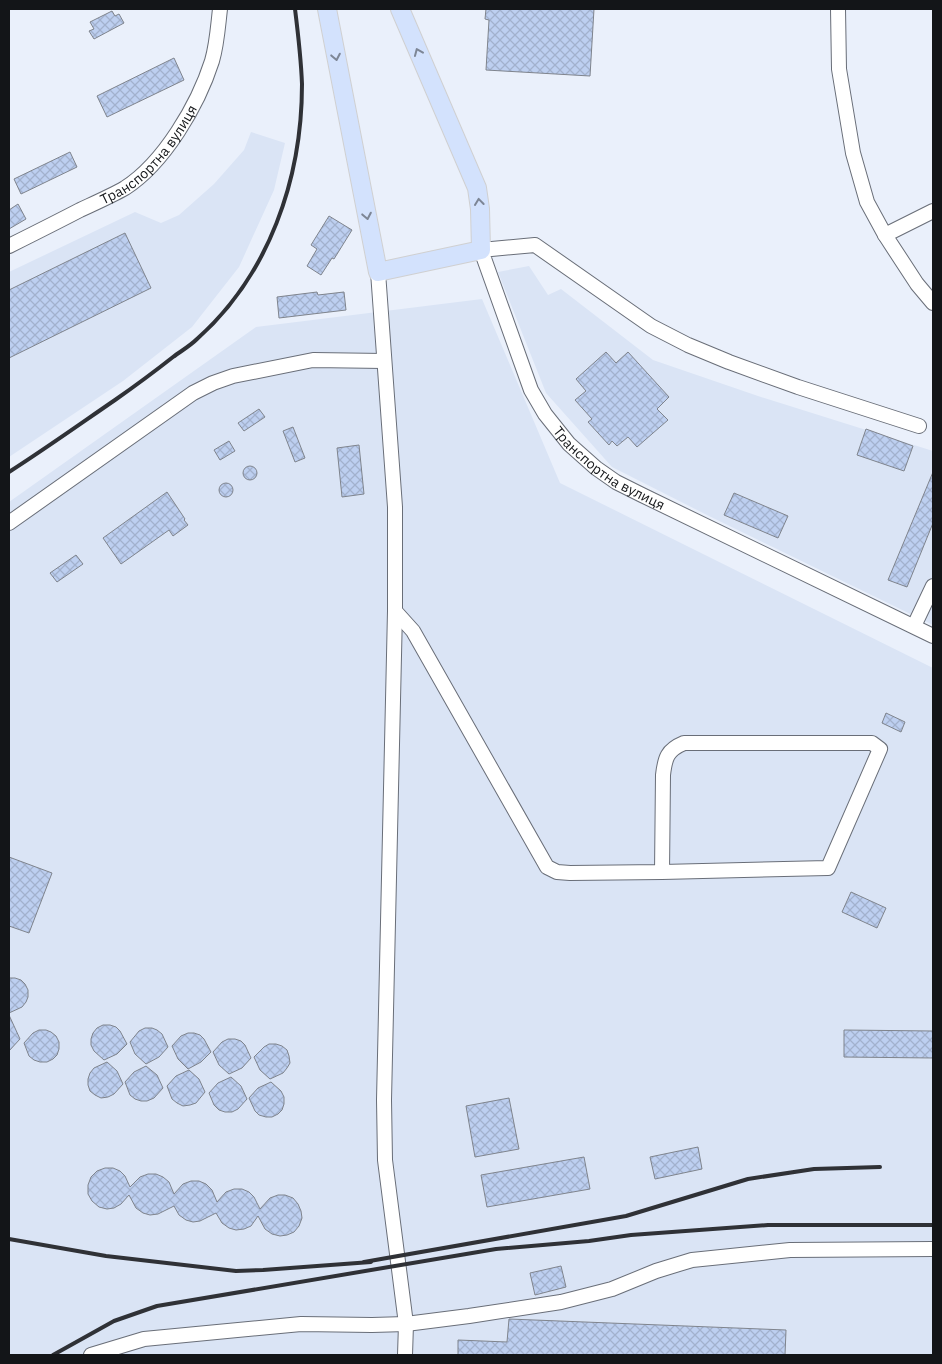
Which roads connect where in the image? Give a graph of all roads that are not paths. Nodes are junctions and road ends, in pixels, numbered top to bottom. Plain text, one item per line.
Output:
1 (220, 9) edge
2 (327, 9) edge
3 (400, 9) edge
4 (838, 9) edge
5 (933, 211) edge
6 (884, 235) junction
7 (9, 246) edge
8 (481, 250) junction
9 (378, 272) junction
10 (933, 303) edge
11 (384, 361) junction
12 (919, 426) dead end
13 (9, 524) edge
14 (933, 586) edge
15 (395, 610) junction
16 (914, 626) junction
17 (933, 636) edge
18 (662, 872) junction
19 (933, 1249) edge
20 (406, 1324) junction
21 (92, 1355) edge
22 (405, 1355) edge

1 - 7 street, Транспортна вулиця
2 -> 9 main road
8 -> 3 main road
4 - 6 street
5 - 6 street
6 - 10 street
8 - 9 main road
8 - 12 street
8 - 16 street, Транспортна вулиця
9 - 11 street
11 - 13 street
11 - 15 street
14 - 16 street
15 - 18 street
15 - 20 street
16 - 17 street, Транспортна вулиця
18 - 18 street
19 - 20 street
20 - 21 street
20 - 22 street

